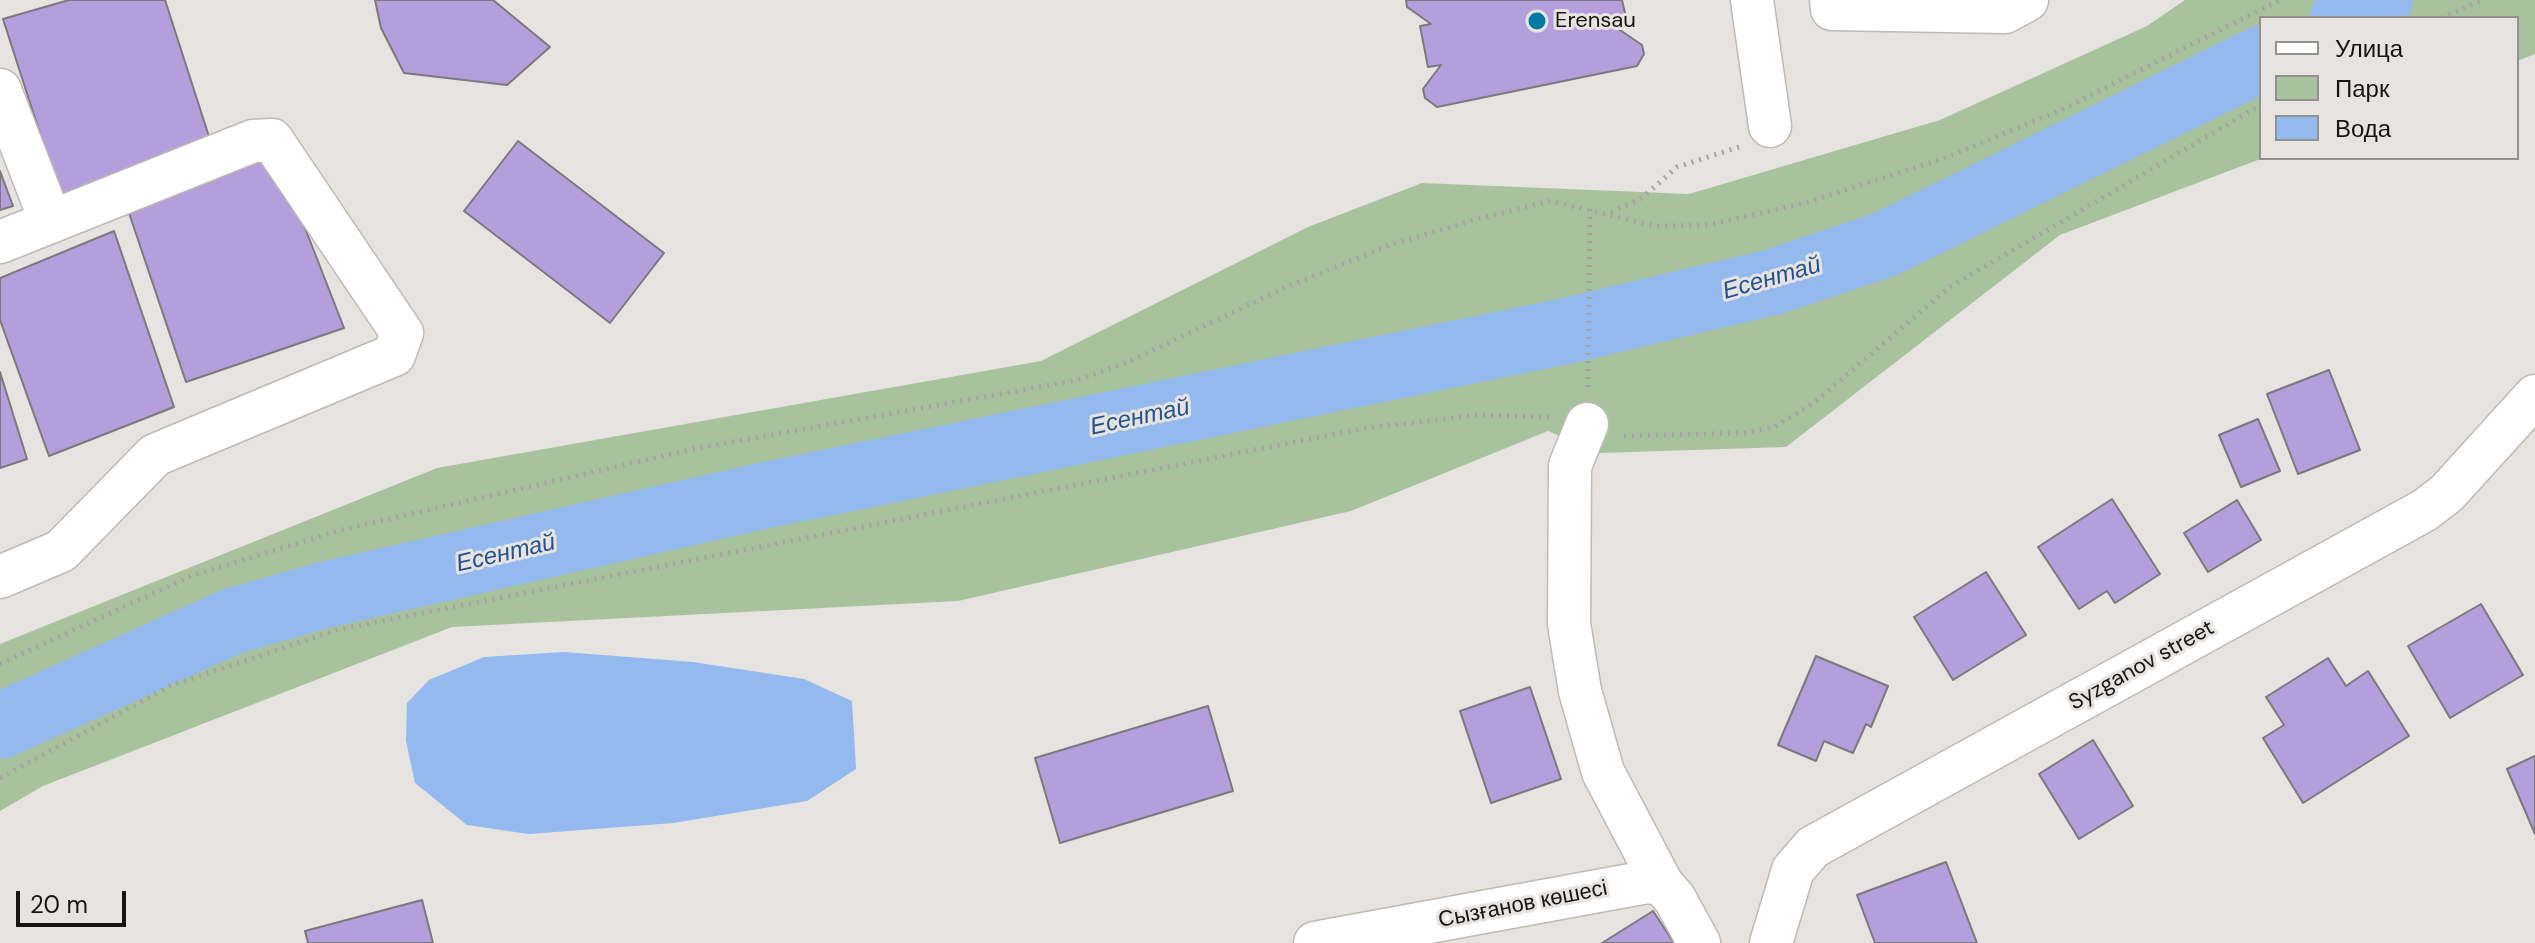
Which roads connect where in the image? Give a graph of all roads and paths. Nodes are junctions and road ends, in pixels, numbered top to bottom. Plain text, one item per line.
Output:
1 (1752, 0) edge
2 (1831, 0) edge
3 (2027, 0) edge
4 (2280, 0) edge
5 (2483, 0) edge
6 (2446, 16) edge
7 (0, 90) edge
8 (2259, 106) edge
9 (1770, 126) joint
10 (1590, 208) junction
11 (1609, 213) junction
12 (51, 222) junction
13 (0, 242) edge
14 (1588, 376) dead end
15 (2535, 396) edge
16 (1587, 424) junction
17 (0, 577) edge
18 (0, 664) edge
19 (0, 778) edge
20 (1662, 884) junction
21 (1315, 943) edge
22 (1699, 943) edge
23 (1771, 943) edge

1 - 9 street
2 - 3 street
4 - 11 path
5 - 6 path
7 - 12 street
8 - 16 path
9 - 11 path
10 - 11 path
10 - 14 path
10 - 18 path
12 - 13 street
12 - 17 street
15 - 23 street, Syzganov street
16 - 19 path
16 - 20 street
20 - 21 street, Сызғанов көшесі
20 - 22 street

